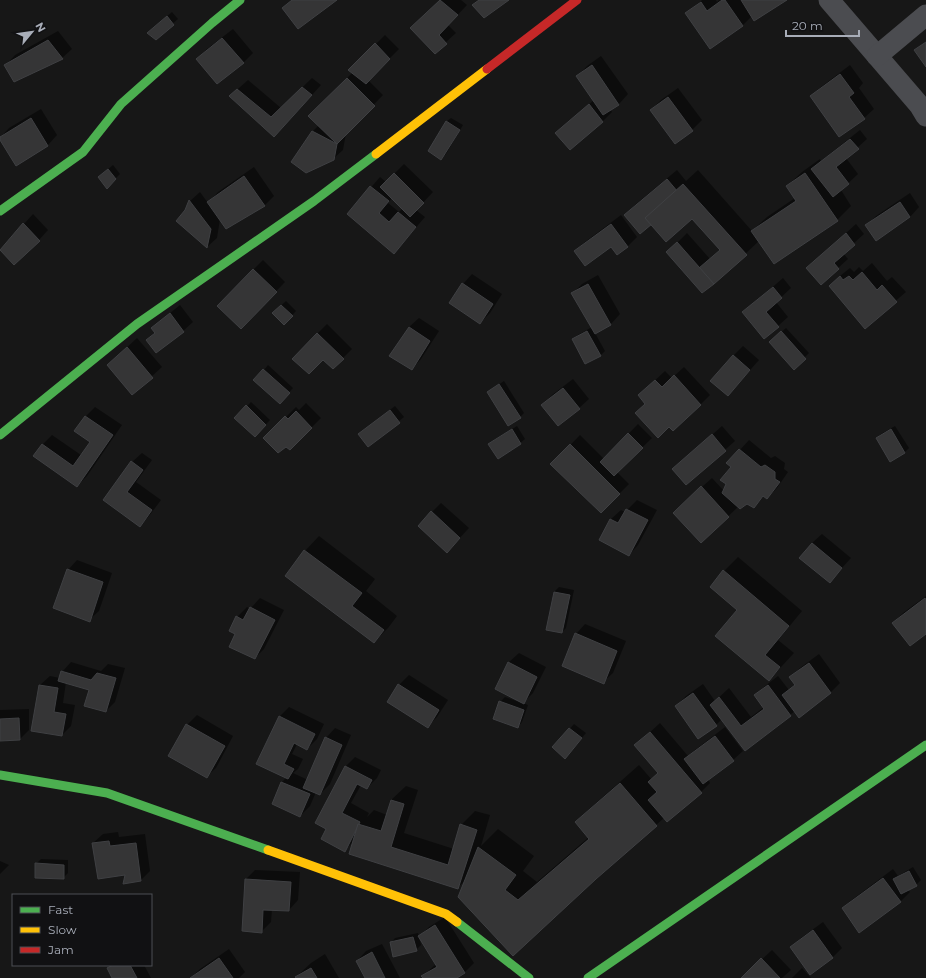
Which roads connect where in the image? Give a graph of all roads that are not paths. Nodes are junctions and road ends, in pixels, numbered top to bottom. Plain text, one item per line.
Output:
1 (240, 0) edge
2 (577, 0) edge
3 (829, 0) edge
4 (926, 16) edge
5 (877, 56) junction
6 (926, 116) edge
7 (0, 211) edge
8 (0, 435) edge
9 (926, 745) edge
10 (0, 775) edge
11 (529, 978) edge
12 (588, 978) edge

1 - 7 main road
2 - 8 main road
3 - 5 street
4 - 5 street
5 - 6 street
9 - 12 main road
10 - 11 main road

